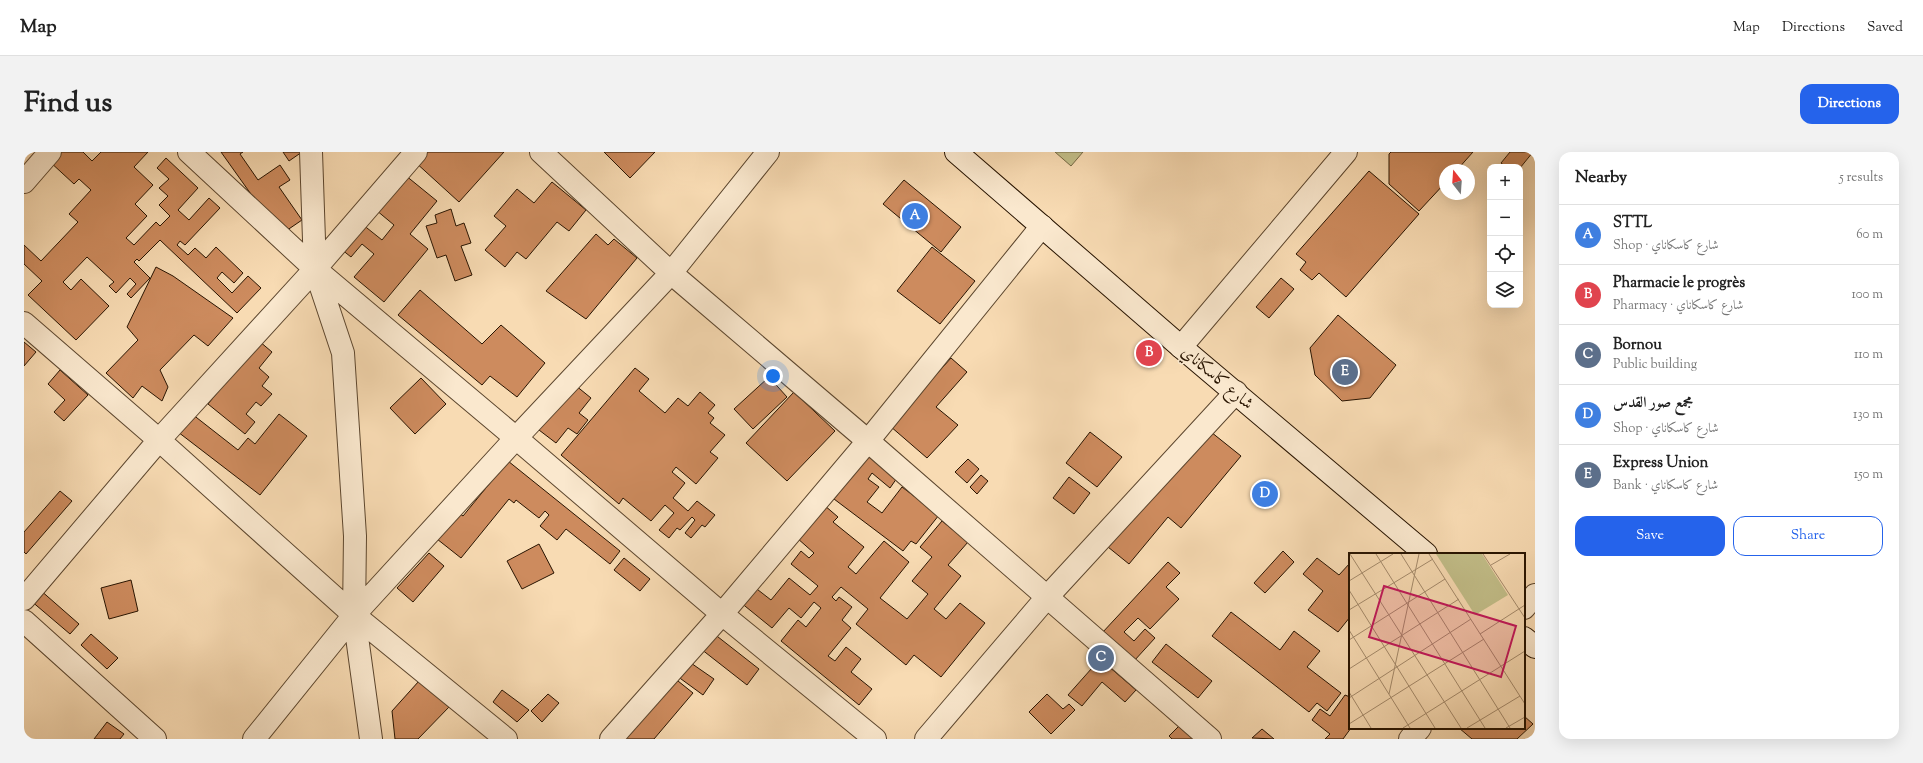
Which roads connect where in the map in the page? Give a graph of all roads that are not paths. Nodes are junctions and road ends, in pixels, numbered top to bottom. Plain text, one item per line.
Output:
1 (50, 152) edge
2 (189, 152) edge
3 (311, 152) edge
4 (416, 152) edge
5 (541, 152) edge
6 (768, 152) edge
7 (956, 152) edge
8 (1346, 152) edge
9 (24, 182) edge
10 (1042, 226) junction
11 (315, 269) junction
12 (671, 273) junction
13 (24, 323) edge
14 (1181, 347) junction
15 (1236, 392) junction
16 (516, 438) junction
17 (159, 440) junction
18 (868, 441) junction
19 (1425, 553) edge
20 (1535, 595) edge
21 (1048, 596) junction
22 (24, 598) edge
23 (1525, 607) edge
24 (722, 614) junction
25 (354, 615) junction
26 (24, 621) edge
27 (1525, 639) edge
28 (1535, 647) edge
29 (1419, 729) edge
30 (156, 739) edge
31 (254, 739) edge
32 (371, 739) edge
33 (506, 739) edge
34 (611, 739) edge
35 (875, 739) edge
36 (926, 739) edge
37 (1210, 739) edge
38 (1410, 739) edge

1 - 9 street
2 - 11 street
3 - 11 street
4 - 11 street
5 - 12 street
6 - 12 street
7 - 10 street, شارع كاسكاناي
8 - 14 street
10 - 14 street, شارع كاسكاناي
10 - 18 street
11 - 16 street
11 - 17 street
11 - 25 street
12 - 16 street
12 - 18 street
13 - 17 street
14 - 15 street, شارع كاسكاناي
15 - 19 street, شارع كاسكاناي
15 - 21 street
16 - 24 street
16 - 25 street
17 - 22 street
17 - 25 street
18 - 21 street
18 - 24 street
20 - 23 street
21 - 36 street
21 - 37 street
24 - 34 street
24 - 35 street
25 - 31 street
25 - 32 street
25 - 33 street
26 - 30 street
27 - 28 street
29 - 38 street

